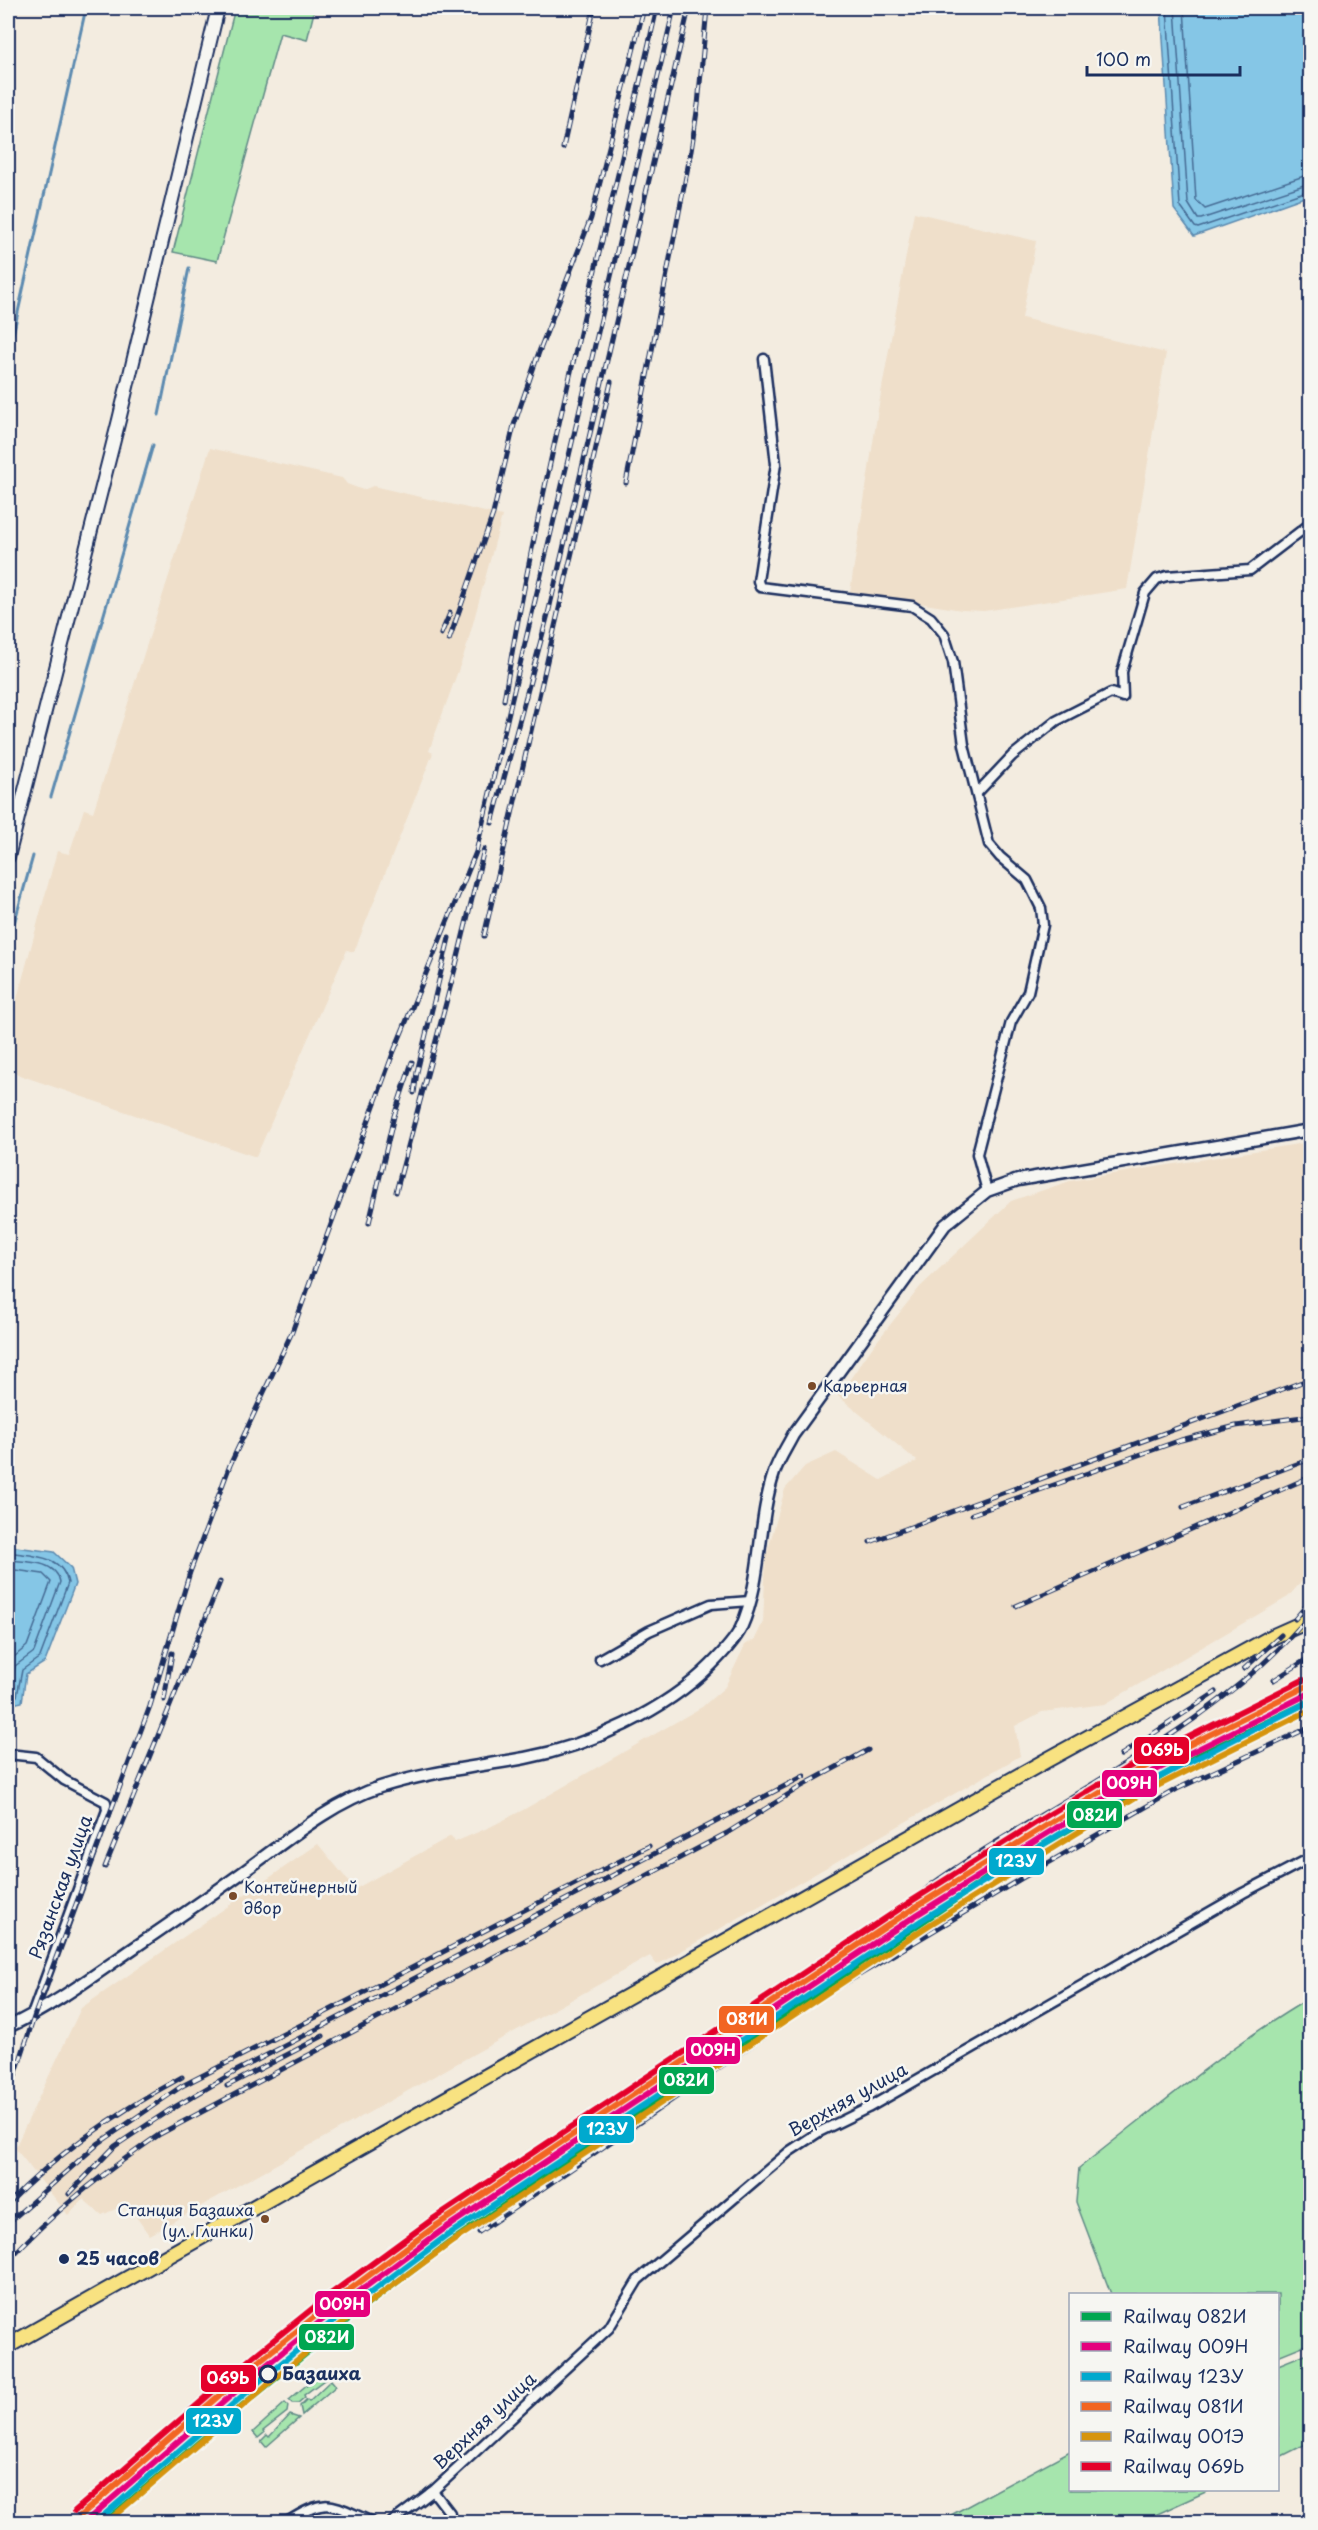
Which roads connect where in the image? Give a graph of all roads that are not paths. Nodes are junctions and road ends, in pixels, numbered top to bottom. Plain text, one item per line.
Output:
1 (218, 8) edge
2 (764, 359) dead end
3 (1311, 524) edge
4 (977, 794) junction
5 (8, 857) edge
6 (1311, 1130) edge
7 (987, 1191) junction
8 (750, 1601) junction
9 (1311, 1620) edge
10 (600, 1659) dead end
11 (8, 1754) edge
12 (1311, 1858) edge
13 (32, 2016) junction
14 (8, 2027) edge
15 (8, 2346) edge
16 (433, 2491) junction
17 (287, 2523) edge
18 (372, 2523) edge
19 (392, 2523) edge
20 (449, 2523) edge

1 - 5 main road
2 - 4 street
3 - 4 street
4 - 7 street
6 - 7 street
7 - 8 street
8 - 10 street
8 - 13 street
9 - 15 highway
11 - 13 street, Рязанская улица
12 - 16 street, Верхняя улица
13 - 14 street
16 - 19 street, Верхняя улица
16 - 20 street
17 - 18 street

